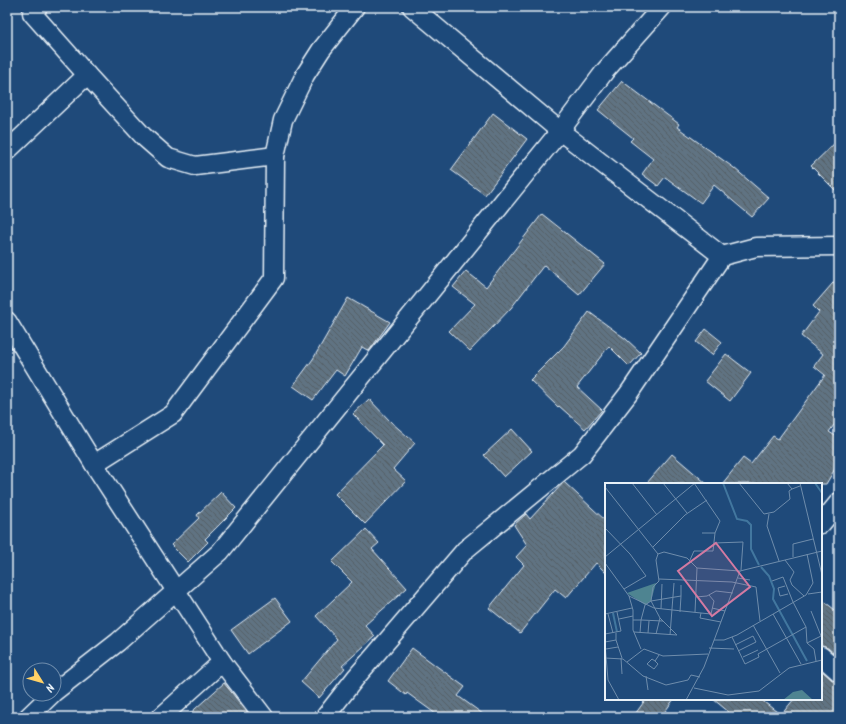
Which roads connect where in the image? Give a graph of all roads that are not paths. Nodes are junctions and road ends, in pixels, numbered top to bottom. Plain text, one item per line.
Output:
1 (38, 7) edge
2 (354, 7) edge
3 (412, 7) edge
4 (662, 7) edge
5 (87, 75) junction
6 (560, 131) junction
7 (7, 151) edge
8 (275, 156) junction
9 (839, 246) edge
10 (722, 256) junction
11 (7, 321) edge
12 (94, 464) junction
13 (839, 502) edge
14 (822, 523) edge
15 (176, 591) junction
16 (822, 657) edge
17 (222, 662) junction
18 (839, 672) edge
19 (62, 686) edge
20 (44, 702) edge
21 (28, 717) edge
22 (161, 717) edge
23 (264, 717) edge
24 (325, 717) edge

1 - 5 street
2 - 8 street
3 - 6 street
4 - 6 street
5 - 7 street
5 - 8 street
6 - 10 street
6 - 15 street
8 - 12 street
9 - 10 street
10 - 24 street
11 - 12 street
12 - 15 street
13 - 14 street
15 - 17 street
15 - 19 street
16 - 18 street
17 - 22 street
17 - 23 street
20 - 21 street

